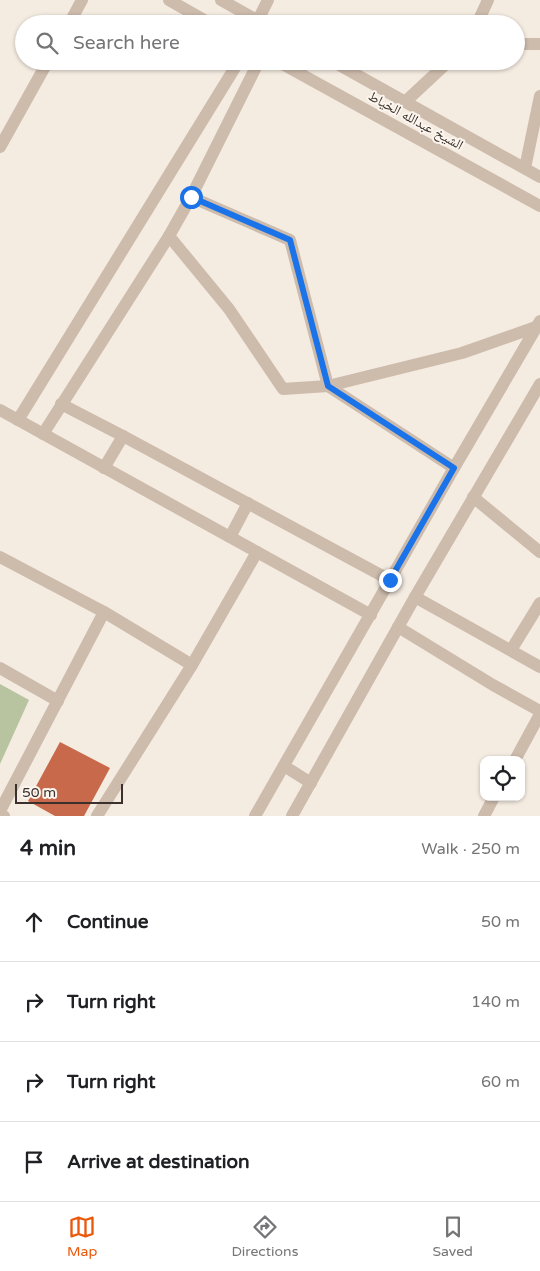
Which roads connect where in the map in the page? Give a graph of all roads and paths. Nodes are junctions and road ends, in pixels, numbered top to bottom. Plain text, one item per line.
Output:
1 (82, 0) edge
2 (169, 0) edge
3 (222, 0) edge
4 (268, 0) edge
5 (488, 0) edge
6 (74, 15) edge
7 (195, 15) edge
8 (249, 15) edge
9 (263, 15) edge
10 (481, 15) edge
11 (525, 44) edge
12 (540, 44) edge
13 (43, 70) edge
14 (233, 70) edge
15 (254, 70) edge
16 (293, 70) edge
17 (348, 70) edge
18 (439, 70) edge
19 (540, 96) edge
20 (405, 102) junction
21 (0, 147) edge
22 (525, 168) junction
23 (540, 177) edge
24 (191, 197) junction
25 (540, 206) edge
26 (169, 236) junction
27 (538, 324) edge
28 (540, 384) edge
29 (328, 386) junction
30 (61, 404) junction
31 (0, 410) edge
32 (18, 420) junction
33 (43, 434) junction
34 (123, 436) junction
35 (104, 468) junction
36 (454, 468) junction
37 (473, 496) junction
38 (248, 504) junction
39 (230, 537) junction
40 (257, 552) junction
41 (540, 552) edge
42 (0, 556) edge
43 (390, 580) junction
44 (415, 597) junction
45 (540, 603) edge
46 (104, 612) junction
47 (371, 615) junction
48 (398, 626) junction
49 (512, 650) junction
50 (192, 665) junction
51 (540, 667) edge
52 (0, 668) edge
53 (58, 701) junction
54 (540, 713) edge
55 (517, 756) edge
56 (284, 766) junction
57 (310, 783) junction
58 (492, 801) edge
59 (0, 812) edge
60 (4, 816) edge
61 (97, 816) edge
62 (255, 816) edge
63 (292, 816) edge
64 (484, 816) edge

1 - 6 street
2 - 7 street
3 - 8 street
4 - 9 street
5 - 10 street
11 - 12 street
13 - 21 street
14 - 32 street
15 - 24 street
16 - 25 street, الشيخ عبدالله الخياط
17 - 20 street
18 - 20 street
19 - 22 street
20 - 22 street
22 - 23 street
24 - 26 street
24 - 29 street
26 - 29 street
26 - 30 street
27 - 29 street
27 - 36 street
28 - 37 street
29 - 36 street
30 - 33 street
30 - 34 street
31 - 32 street
32 - 33 street
33 - 35 street
34 - 35 street
34 - 38 street
35 - 39 street
36 - 43 street
37 - 41 street
37 - 44 street
38 - 39 street
38 - 43 street
39 - 40 street
40 - 47 street
40 - 50 street
42 - 46 street
43 - 47 street
44 - 48 street
44 - 49 street
45 - 49 street
46 - 50 street
46 - 53 street
47 - 56 street
48 - 54 street
48 - 57 street
49 - 51 street
50 - 61 street
52 - 53 street
53 - 59 street
54 - 55 street
56 - 57 street
56 - 62 street
57 - 63 street
58 - 64 street
59 - 60 street

